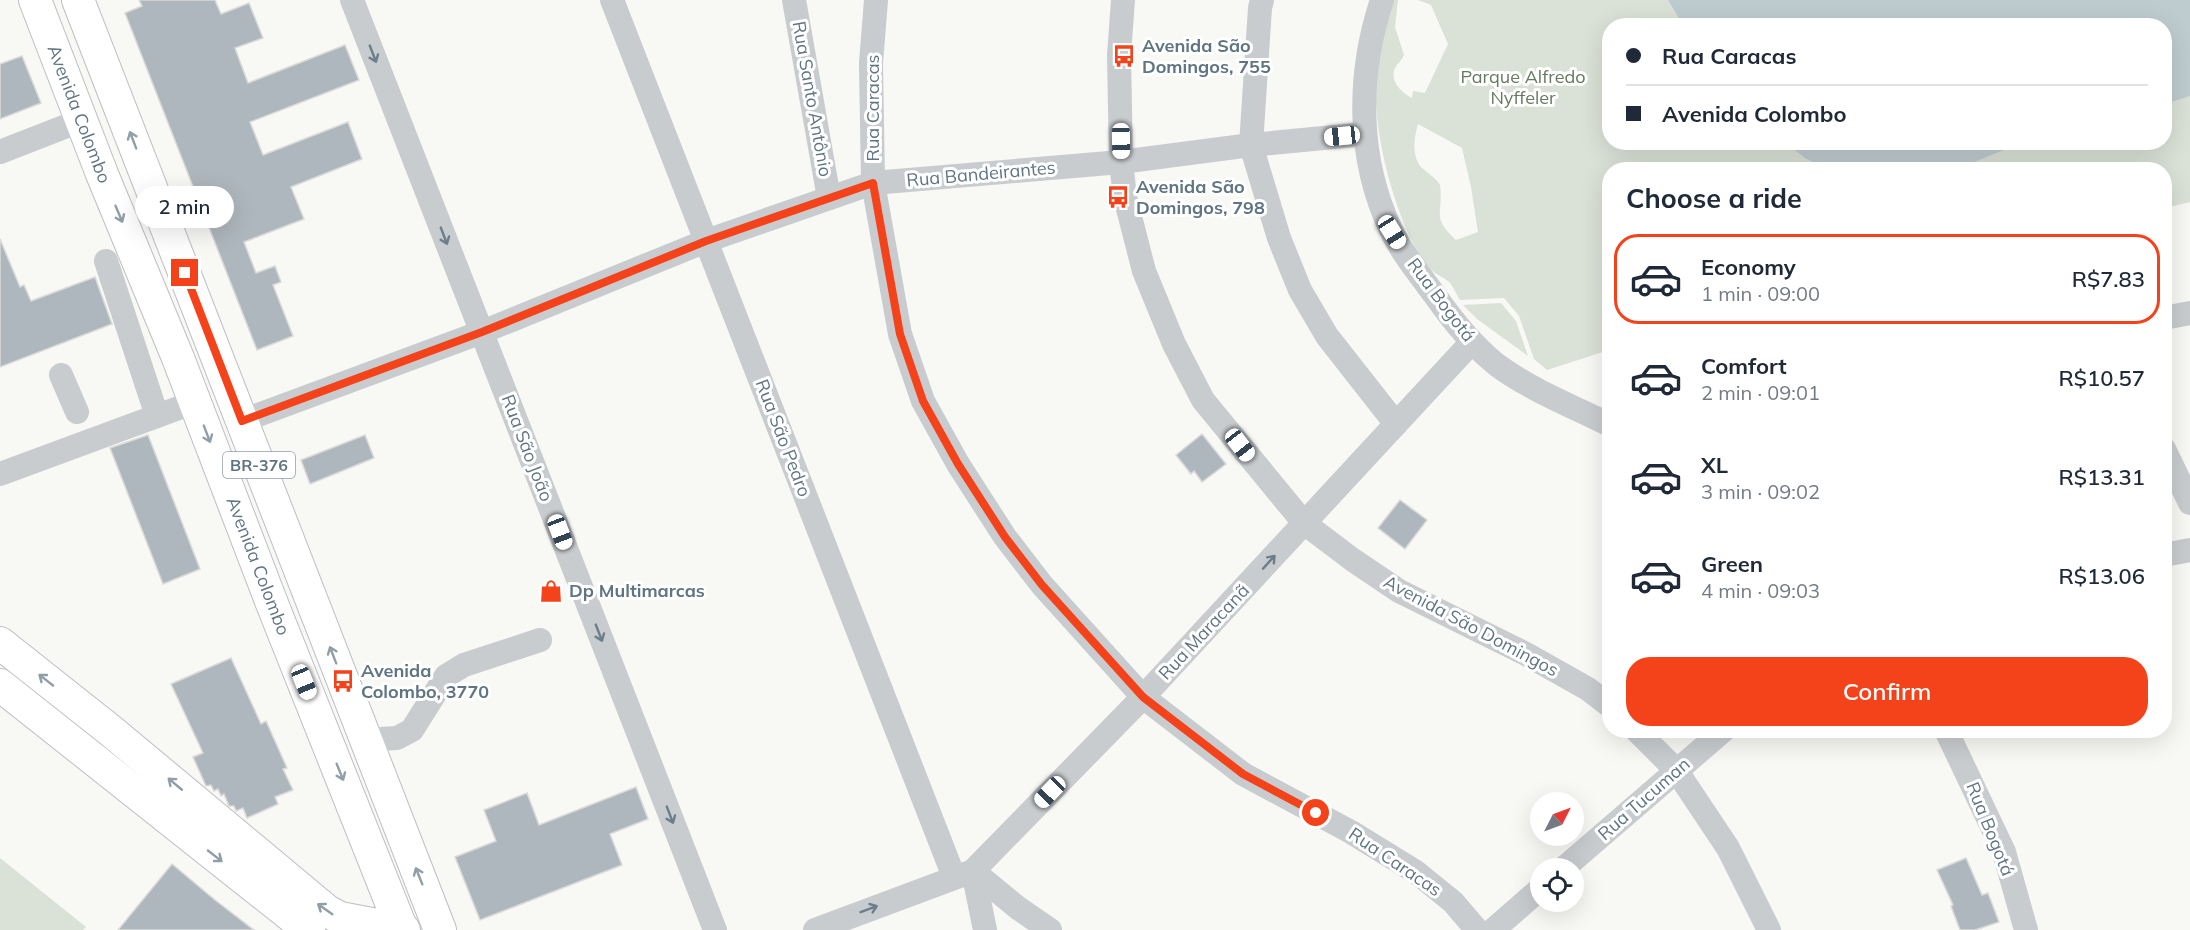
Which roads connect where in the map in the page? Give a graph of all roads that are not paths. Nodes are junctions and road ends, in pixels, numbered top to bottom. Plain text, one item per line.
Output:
1 (36, 0) edge
2 (78, 0) edge
3 (352, 0) edge
4 (612, 0) edge
5 (794, 0) edge
6 (876, 0) edge
7 (1123, 0) edge
8 (1262, 0) edge
9 (1382, 0) edge
10 (82, 120) junction
11 (1365, 134) junction
12 (1251, 145) junction
13 (0, 152) edge
14 (1121, 162) junction
15 (102, 174) junction
16 (873, 183) junction
17 (152, 189) junction
18 (829, 198) junction
19 (706, 241) junction
20 (106, 261) dead end
21 (2190, 313) edge
22 (2172, 316) edge
23 (482, 332) junction
24 (1471, 343) junction
25 (61, 375) dead end
26 (195, 402) junction
27 (77, 412) dead end
28 (157, 416) junction
29 (1602, 420) edge
30 (242, 421) junction
31 (1396, 424) junction
32 (2172, 466) edge
33 (0, 474) edge
34 (2190, 503) edge
35 (1304, 523) junction
36 (2190, 550) edge
37 (2172, 553) edge
38 (540, 640) dead end
39 (0, 644) edge
40 (0, 685) edge
41 (1143, 697) junction
42 (1602, 700) edge
43 (312, 702) junction
44 (91, 716) junction
45 (1644, 738) edge
46 (1715, 738) edge
47 (1950, 738) edge
48 (365, 740) junction
49 (71, 741) junction
50 (1676, 770) junction
51 (1575, 858) edge
52 (963, 874) junction
53 (1530, 898) edge
54 (1018, 908) junction
55 (984, 926) edge
56 (403, 929) edge
57 (309, 930) edge
58 (440, 930) edge
59 (716, 930) edge
60 (814, 930) edge
61 (1050, 930) edge
62 (1478, 930) edge
63 (1493, 930) edge
64 (1769, 930) edge
65 (2026, 930) edge

1 - 10 main road, Avenida Colombo / BR-376
17 -> 2 main road, Avenida Colombo / BR-376
3 -> 23 street, Rua São João
4 - 19 street, Rua São Pedro
5 - 18 street, Rua Santo Antônio
6 - 16 street, Rua Caracas
7 - 14 street, Avenida São Domingos
8 - 12 street
9 - 11 street, Rua Bogotá
10 - 13 street
10 - 15 main road, Avenida Colombo / BR-376
11 - 12 street, Rua Bandeirantes
11 - 24 street, Rua Bogotá
12 - 14 street, Rua Bandeirantes
12 - 31 street
14 - 16 street, Rua Bandeirantes
14 - 35 street, Avenida São Domingos
15 - 17 main road
15 -> 26 main road, Avenida Colombo / BR-376
16 - 18 street, Rua Bandeirantes
16 - 41 street, Rua Caracas
17 - 30 main road, Avenida Colombo / BR-376
18 - 19 street, Rua Bandeirantes
19 - 23 street, Rua Bandeirantes
19 - 52 street, Rua São Pedro
20 - 28 street
21 - 22 street
23 - 30 street, Rua Bandeirantes
23 -> 59 street, Rua São João
24 - 29 street, Rua Bogotá
24 - 31 street, Rua Maracanã
25 - 27 street
26 - 28 street
26 -> 43 main road, Avenida Colombo / BR-376
28 - 33 street
48 -> 30 main road, Avenida Colombo / BR-376
31 - 35 street, Rua Maracanã
32 - 34 street
41 -> 35 street, Rua Maracanã
35 - 42 street, Avenida São Domingos
36 - 37 street
38 - 48 street
44 -> 39 main road
40 - 49 main road
41 - 52 street, Rua Maracanã
41 - 62 street, Rua Caracas
43 - 48 main road
43 -> 56 main road, Avenida Colombo / BR-376
44 - 49 main road
56 -> 44 main road
45 - 50 street
46 - 50 street, Rua Tucuman
47 - 65 street, Rua Bogotá
58 -> 48 main road, Avenida Colombo / BR-376
49 -> 57 main road
50 - 51 street, Rua Tucuman
50 - 64 street
52 - 54 street
52 - 55 street, Rua São Pedro
60 -> 52 street, Rua Maracanã
53 - 63 street
54 - 55 street
54 - 61 street

